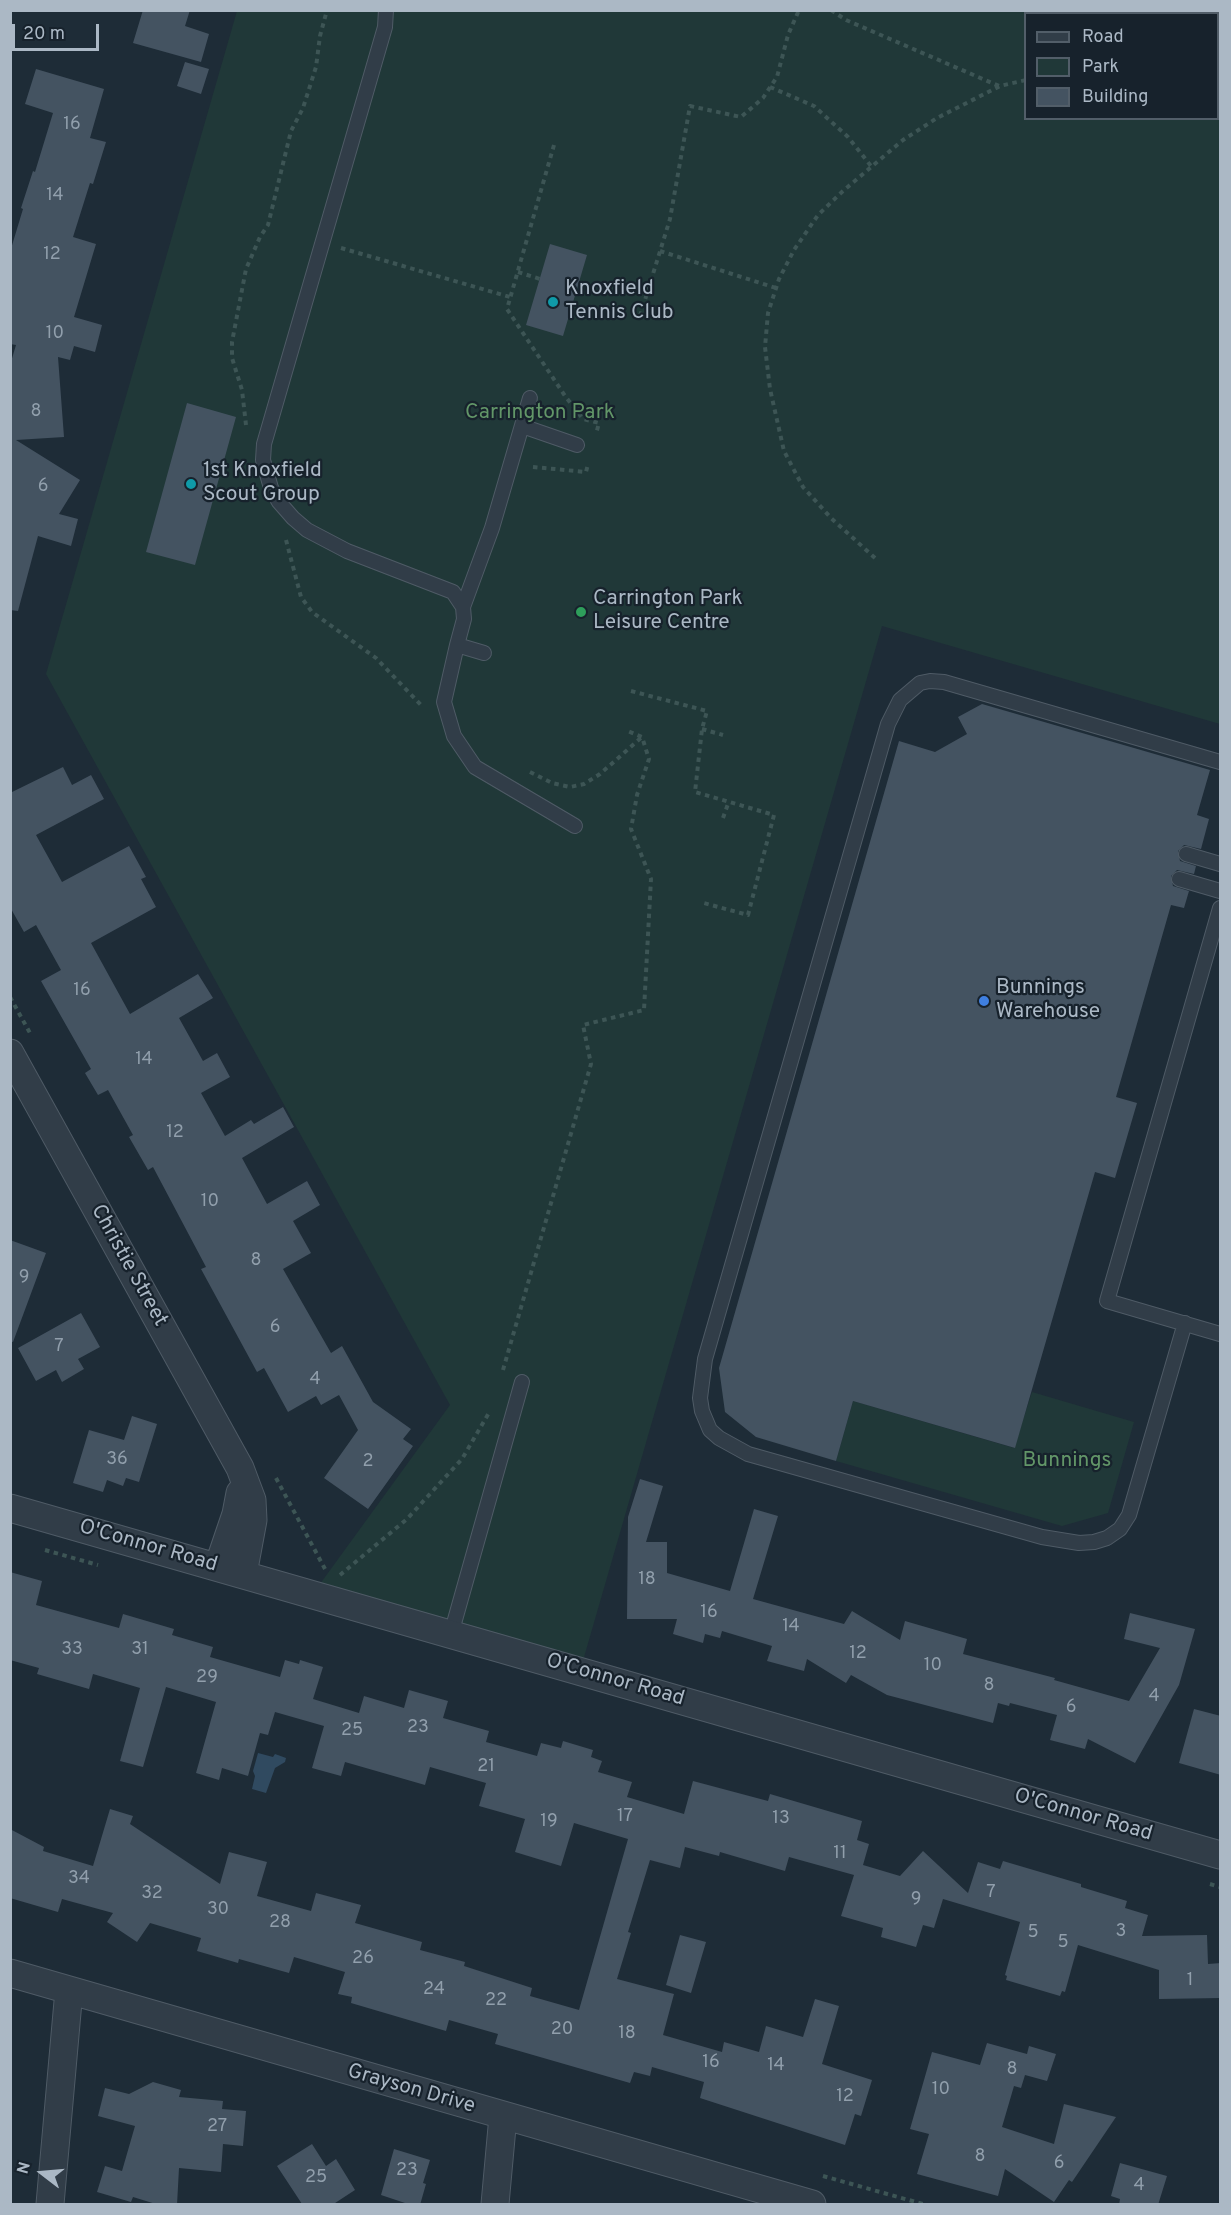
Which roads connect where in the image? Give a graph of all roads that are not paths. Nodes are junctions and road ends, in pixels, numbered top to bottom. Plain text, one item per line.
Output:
1 (386, 10) edge
2 (530, 398) dead end
3 (522, 426) junction
4 (577, 445) dead end
5 (463, 607) junction
6 (457, 645) junction
7 (484, 653) dead end
8 (1221, 762) edge
9 (575, 826) dead end
10 (1186, 854) dead end
11 (1221, 864) edge
12 (1179, 879) dead end
13 (1221, 891) edge
14 (1221, 908) edge
15 (10, 1053) edge
16 (1185, 1323) junction
17 (1221, 1334) edge
18 (522, 1382) dead end
19 (10, 1508) edge
20 (231, 1571) junction
21 (451, 1634) junction
22 (1221, 1855) edge
23 (10, 1973) edge
24 (69, 1990) junction
25 (503, 2116) junction
26 (50, 2205) edge
27 (495, 2205) edge
28 (812, 2205) edge

1 - 5 lane
2 - 3 lane
3 - 4 lane
3 - 5 lane
5 - 6 lane
6 - 7 lane
6 - 9 lane
8 - 16 lane
10 - 11 lane
12 - 13 lane
14 - 16 lane
15 - 20 street, Christie Street
16 - 17 lane
18 - 21 lane
19 - 20 street, O'Connor Road
20 - 21 street, O'Connor Road
21 - 22 street, O'Connor Road
23 - 24 street, Grayson Drive
24 - 25 street, Grayson Drive
24 - 26 street
25 - 27 street
25 - 28 street, Grayson Drive

